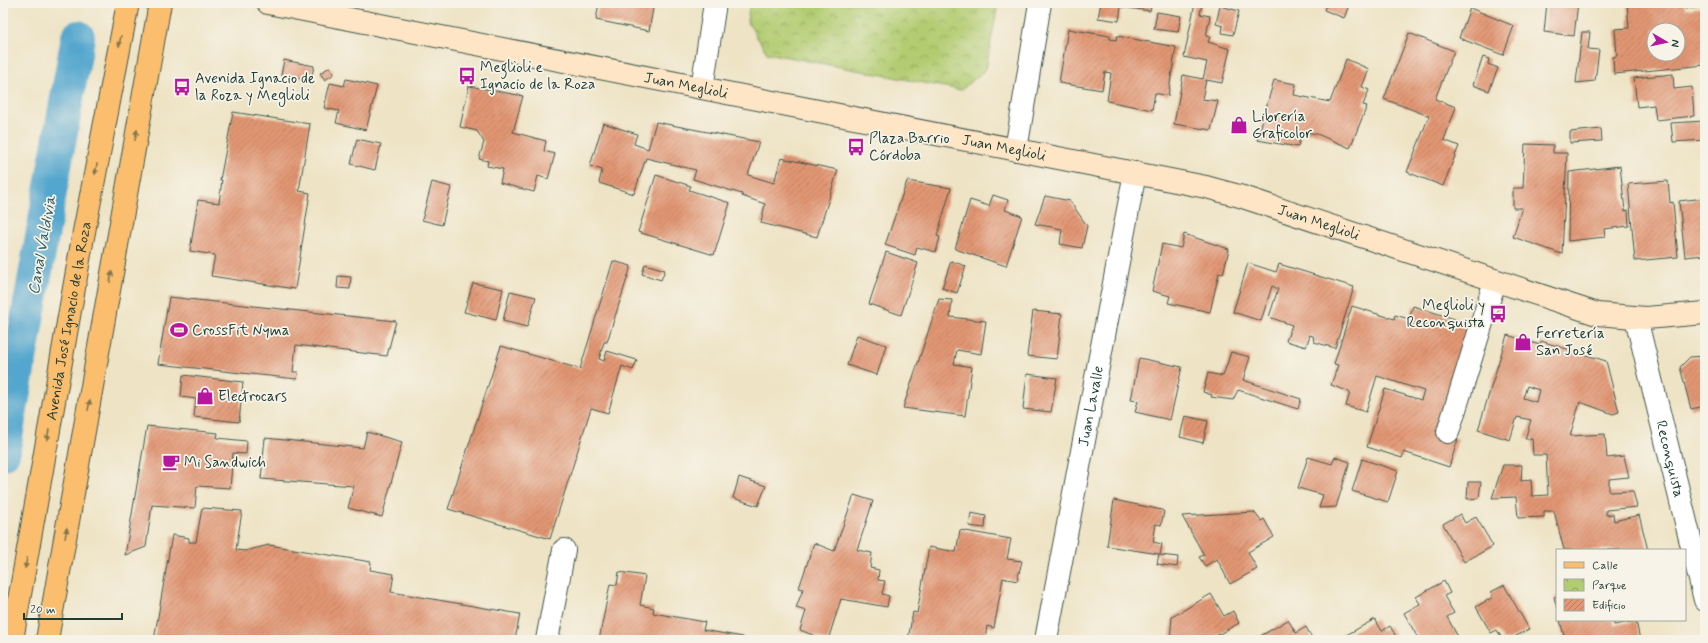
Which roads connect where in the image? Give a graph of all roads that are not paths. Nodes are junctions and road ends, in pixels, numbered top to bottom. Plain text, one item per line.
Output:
1 (128, 3) edge
2 (160, 3) edge
3 (268, 3) edge
4 (715, 3) edge
5 (1040, 3) edge
6 (702, 88) junction
7 (1016, 150) junction
8 (1135, 173) junction
9 (1495, 281) junction
10 (1705, 313) edge
11 (1636, 318) junction
12 (1448, 432) dead end
13 (564, 550) dead end
14 (1705, 600) edge
15 (12, 640) edge
16 (47, 640) edge
17 (547, 640) edge
18 (1046, 640) edge

1 -> 15 main road, Avenida José Ignacio de la Roza
16 -> 2 main road
3 - 6 main road, Juan Meglioli
4 - 6 street
5 - 7 street
6 - 7 main road, Juan Meglioli
7 - 8 main road, Juan Meglioli
8 - 9 main road, Juan Meglioli
8 - 18 street, Juan Lavalle
9 - 11 main road, Juan Meglioli
9 - 12 street
10 - 11 main road, Juan Meglioli
11 - 14 street, Reconquista
13 - 17 street

